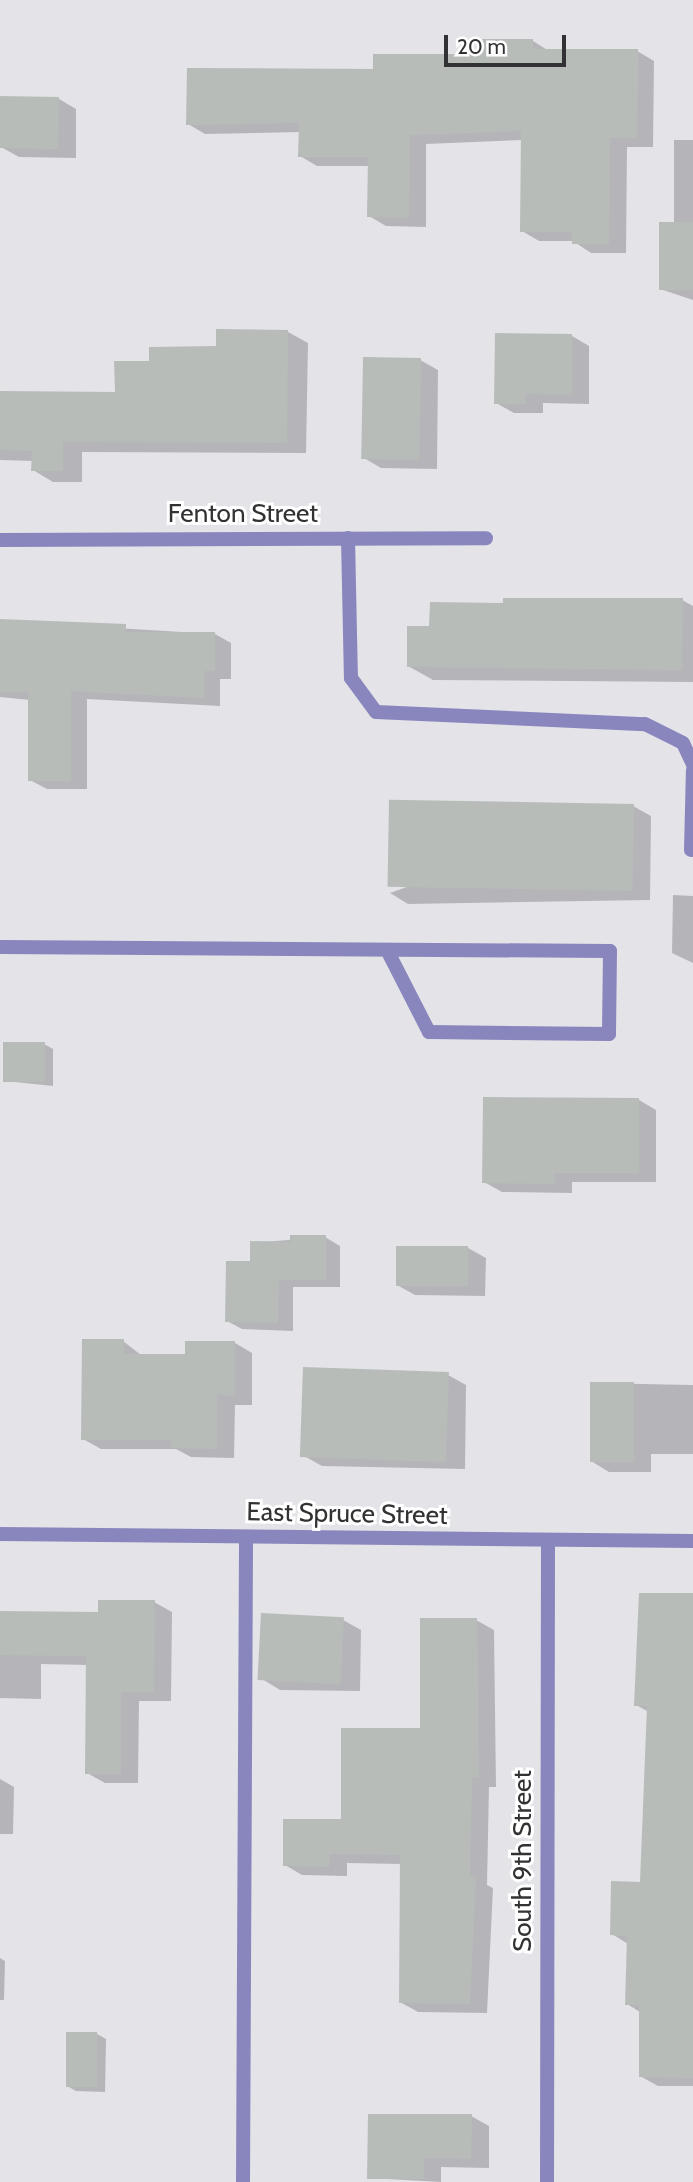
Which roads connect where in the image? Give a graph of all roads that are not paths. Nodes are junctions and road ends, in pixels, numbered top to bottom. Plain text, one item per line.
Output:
1 (348, 538) junction
2 (486, 538) dead end
3 (0, 540) edge
4 (693, 764) edge
5 (693, 770) edge
6 (691, 850) dead end
7 (0, 947) edge
8 (387, 950) junction
9 (0, 1534) edge
10 (246, 1537) junction
11 (548, 1540) junction
12 (693, 1541) edge
13 (243, 2182) edge
14 (547, 2182) edge

1 - 2 street, Fenton Street
1 - 3 street, Fenton Street
1 - 4 street
5 - 6 street
7 - 8 street
8 - 8 street
9 - 10 street, East Spruce Street
10 - 11 street, East Spruce Street
10 - 13 street
11 - 12 street, East Spruce Street
11 - 14 street, South 9th Street

